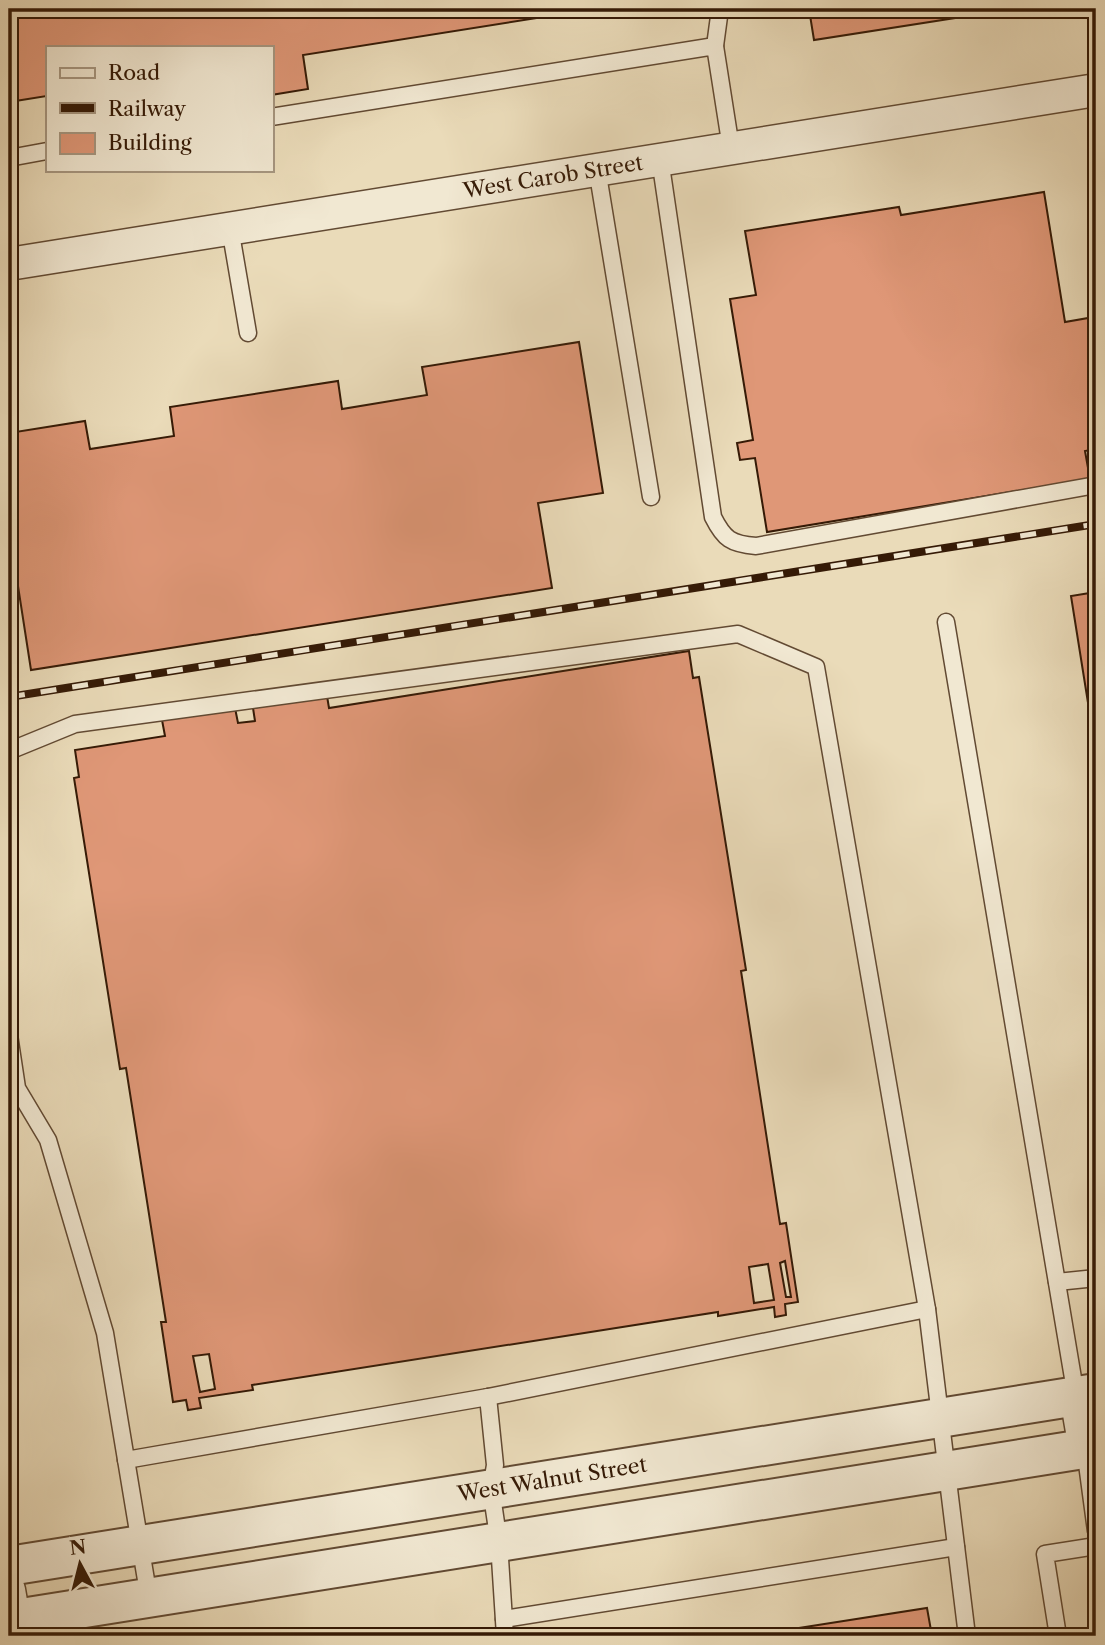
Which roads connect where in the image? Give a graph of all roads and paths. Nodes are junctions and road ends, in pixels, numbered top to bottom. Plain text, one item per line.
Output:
1 (720, 9) edge
2 (715, 46) junction
3 (1096, 90) edge
4 (273, 117) edge
5 (731, 148) junction
6 (46, 151) edge
7 (9, 158) edge
8 (660, 159) junction
9 (597, 169) junction
10 (230, 228) junction
11 (9, 264) edge
12 (248, 333) dead end
13 (1096, 485) edge
14 (651, 497) dead end
15 (946, 622) dead end
16 (9, 751) edge
17 (9, 1035) edge
18 (1096, 1278) edge
19 (1057, 1282) junction
20 (927, 1309) junction
21 (1086, 1394) edge
22 (488, 1397) junction
23 (941, 1417) junction
24 (1091, 1448) edge
25 (126, 1460) junction
26 (947, 1471) junction
27 (491, 1489) junction
28 (1096, 1531) edge
29 (499, 1543) junction
30 (140, 1545) junction
31 (1096, 1546) edge
32 (956, 1547) junction
33 (9, 1566) edge
34 (149, 1598) junction
35 (11, 1610) edge
36 (504, 1619) junction
37 (505, 1636) edge
38 (967, 1636) edge
39 (1058, 1636) edge

1 - 2 lane
2 - 4 lane
2 - 5 lane
3 - 5 street, West Carob Street
5 - 8 street, West Carob Street
6 - 7 lane
8 - 9 street, West Carob Street
8 - 13 lane
9 - 10 street, West Carob Street
9 - 14 lane
10 - 11 street, West Carob Street
10 - 12 lane
15 - 19 lane
16 - 20 lane
17 - 25 lane
18 - 19 lane
19 - 21 lane
20 - 22 lane
20 - 23 lane
21 - 23 street, West Walnut Street
21 - 24 street
22 - 25 lane
22 - 27 lane
23 - 26 lane
23 - 27 street, West Walnut Street
24 - 26 street
24 - 28 lane
25 - 30 lane
26 - 29 street
26 - 32 lane
27 - 29 lane
27 - 30 street, West Walnut Street
29 - 34 street
29 - 36 lane
30 - 33 street, West Walnut Street
30 - 34 lane
31 - 39 lane
32 - 36 lane
32 - 38 lane
34 - 35 street
36 - 37 lane

